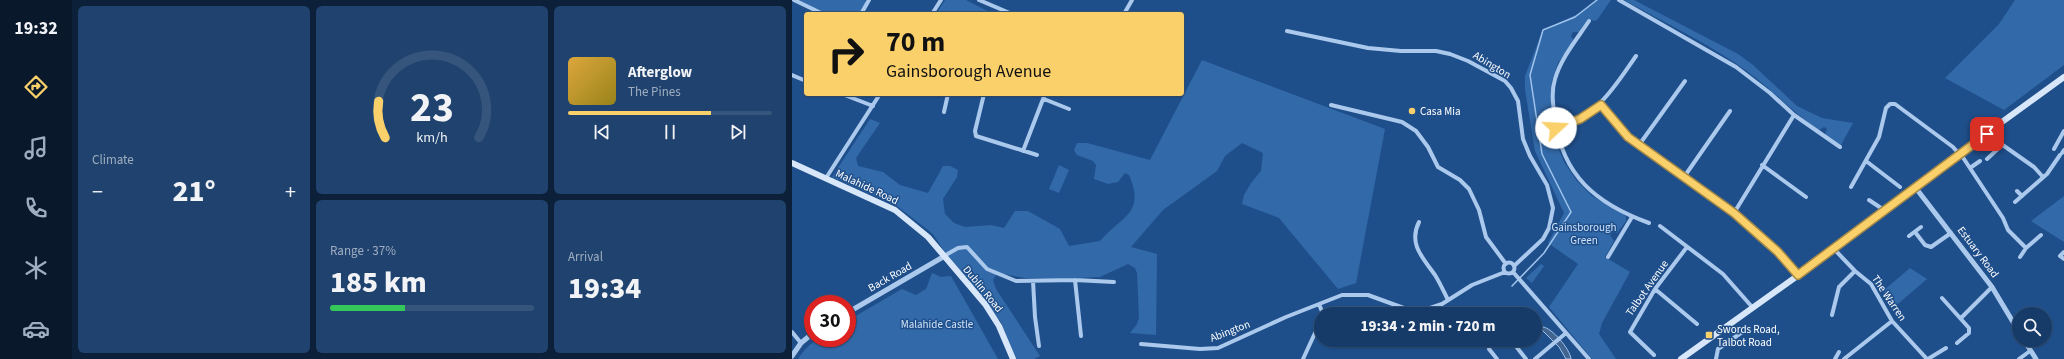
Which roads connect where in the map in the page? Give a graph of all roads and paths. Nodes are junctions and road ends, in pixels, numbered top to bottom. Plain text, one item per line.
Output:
1 (794, 0) edge
2 (869, 0) edge
3 (941, 0) edge
4 (979, 0) edge
5 (1132, 0) edge
6 (1619, 0) edge
7 (819, 12) edge
8 (862, 12) edge
9 (933, 12) edge
10 (1007, 12) edge
11 (1125, 12) edge
12 (1590, 21) dead end
13 (1287, 31) dead end
14 (1636, 56) dead end
15 (792, 75) edge
16 (2064, 77) edge
17 (804, 80) edge
18 (1685, 81) dead end
19 (847, 96) edge
20 (879, 96) edge
21 (948, 96) edge
22 (984, 96) edge
23 (1045, 96) edge
24 (1044, 99) junction
25 (1331, 105) dead end
26 (1601, 105) junction
27 (873, 106) junction
28 (1069, 109) dead end
29 (1730, 111) dead end
30 (944, 112) dead end
31 (1794, 116) junction
32 (1556, 128) junction
33 (2064, 131) edge
34 (1987, 134) junction
35 (1639, 145) junction
36 (2001, 146) junction
37 (1840, 147) dead end
38 (2054, 148) dead end
39 (1023, 151) junction
40 (2062, 153) edge
41 (1959, 154) junction
42 (1037, 156) dead end
43 (1987, 159) dead end
44 (1866, 161) junction
45 (1980, 161) dead end
46 (792, 163) edge
47 (1762, 165) junction
48 (1970, 168) junction
49 (1684, 177) junction
50 (2043, 177) junction
51 (826, 178) junction
52 (1851, 187) dead end
53 (1900, 187) dead end
54 (1915, 187) junction
55 (2017, 191) dead end
56 (2022, 196) junction
57 (1806, 197) dead end
58 (1869, 200) dead end
59 (2015, 202) dead end
60 (1884, 210) junction
61 (1734, 213) junction
62 (1632, 216) junction
63 (1420, 222) dead end
64 (1649, 223) dead end
65 (1660, 226) dead end
66 (1921, 227) dead end
67 (1915, 232) junction
68 (1951, 233) junction
69 (2041, 235) dead end
70 (1909, 236) dead end
71 (1687, 247) junction
72 (2026, 248) junction
73 (1834, 249) junction
74 (2064, 252) edge
75 (943, 257) junction
76 (2020, 257) dead end
77 (1608, 258) dead end
78 (2064, 259) edge
79 (1506, 264) junction
80 (1514, 266) junction
81 (1855, 271) junction
82 (1505, 272) junction
83 (1513, 272) junction
84 (1798, 275) junction
85 (1075, 280) junction
86 (1033, 281) junction
87 (1114, 282) dead end
88 (1992, 287) junction
89 (1655, 289) junction
90 (1942, 298) dead end
91 (1448, 300) junction
92 (1319, 304) junction
93 (1320, 307) edge
94 (856, 308) edge
95 (1753, 308) junction
96 (1832, 315) dead end
97 (1961, 318) junction
98 (2012, 320) edge
99 (1892, 321) junction
100 (1697, 324) dead end
101 (1748, 328) dead end
102 (792, 332) edge
103 (1566, 333) junction
104 (1314, 335) edge
105 (1081, 336) dead end
106 (804, 340) edge
107 (801, 343) junction
108 (1957, 343) dead end
109 (1142, 344) dead end
110 (1039, 346) dead end
111 (1490, 347) edge
112 (1517, 347) edge
113 (2028, 347) edge
114 (1946, 348) dead end
115 (2030, 351) junction
116 (1839, 352) dead end
117 (1654, 355) dead end
118 (792, 356) edge
119 (1013, 359) edge
120 (1303, 359) edge
121 (1497, 359) edge
122 (1526, 359) edge
123 (1535, 359) edge
124 (1589, 359) edge
125 (1681, 359) edge
126 (1716, 359) edge
127 (1835, 359) edge
128 (1844, 359) edge
129 (1927, 359) edge
130 (2019, 359) edge
131 (2036, 359) edge

1 - 7 street
2 - 8 street
3 - 9 street
4 - 10 street
5 - 11 street
6 - 31 street
12 - 32 street
13 - 80 street, Abington
14 - 26 street
15 - 17 street
16 - 34 main road
18 - 35 street
19 - 27 street
20 - 27 street
21 - 30 street
22 - 39 street
23 - 24 street
24 - 28 street
24 - 39 street
25 - 79 street
26 - 32 street
26 - 35 street
27 - 51 street
29 - 49 street
31 - 37 street
31 - 47 street
32 - 62 street
33 - 38 street
34 - 36 street
34 - 41 main road
35 - 49 street
36 - 43 street
36 - 50 street
39 - 42 street
40 - 50 street
41 - 44 street
41 - 48 street
41 - 54 main road
44 - 52 street
44 - 53 street
45 - 48 street
46 - 51 main road, Malahide Road
47 - 57 street
47 - 61 street
48 - 72 street
49 - 61 street
50 - 56 street
51 - 75 main road, Malahide Road
54 - 60 main road
54 - 68 street, Estuary Road
55 - 56 street
56 - 59 street
58 - 60 street
60 - 73 main road
61 - 84 street
62 - 64 street
62 - 77 street
63 - 91 street
65 - 71 street
66 - 67 street
67 - 68 street
67 - 70 street
68 - 88 street, Estuary Road
69 - 72 street
71 - 89 street, Talbot Avenue
71 - 95 street
72 - 76 street
73 - 81 street, The Warren
73 - 84 main road
74 - 78 street
75 - 86 street
75 - 94 street, Back Road
75 - 119 main road, Dublin Road
79 - 80 street
79 - 82 street
80 - 83 street
81 - 96 street
81 - 99 street, The Warren
82 - 83 street, Abington
82 - 91 street, Abington
83 - 103 street
84 - 95 main road
85 - 86 street
85 - 87 street
85 - 105 street
86 - 110 street
88 - 97 street
88 - 98 street, Estuary Road
89 - 100 street
89 - 117 street, Talbot Avenue
90 - 97 street
91 - 92 street, Abington
92 - 93 street
92 - 109 street, Abington
95 - 125 main road
97 - 108 street
99 - 128 street
99 - 129 street, The Warren
101 - 126 street
102 - 107 street
103 - 123 street
103 - 124 street
104 - 120 street
106 - 107 street
107 - 118 street
111 - 121 street
112 - 122 street
113 - 115 street
114 - 129 street
115 - 130 street
115 - 131 street
116 - 127 street

